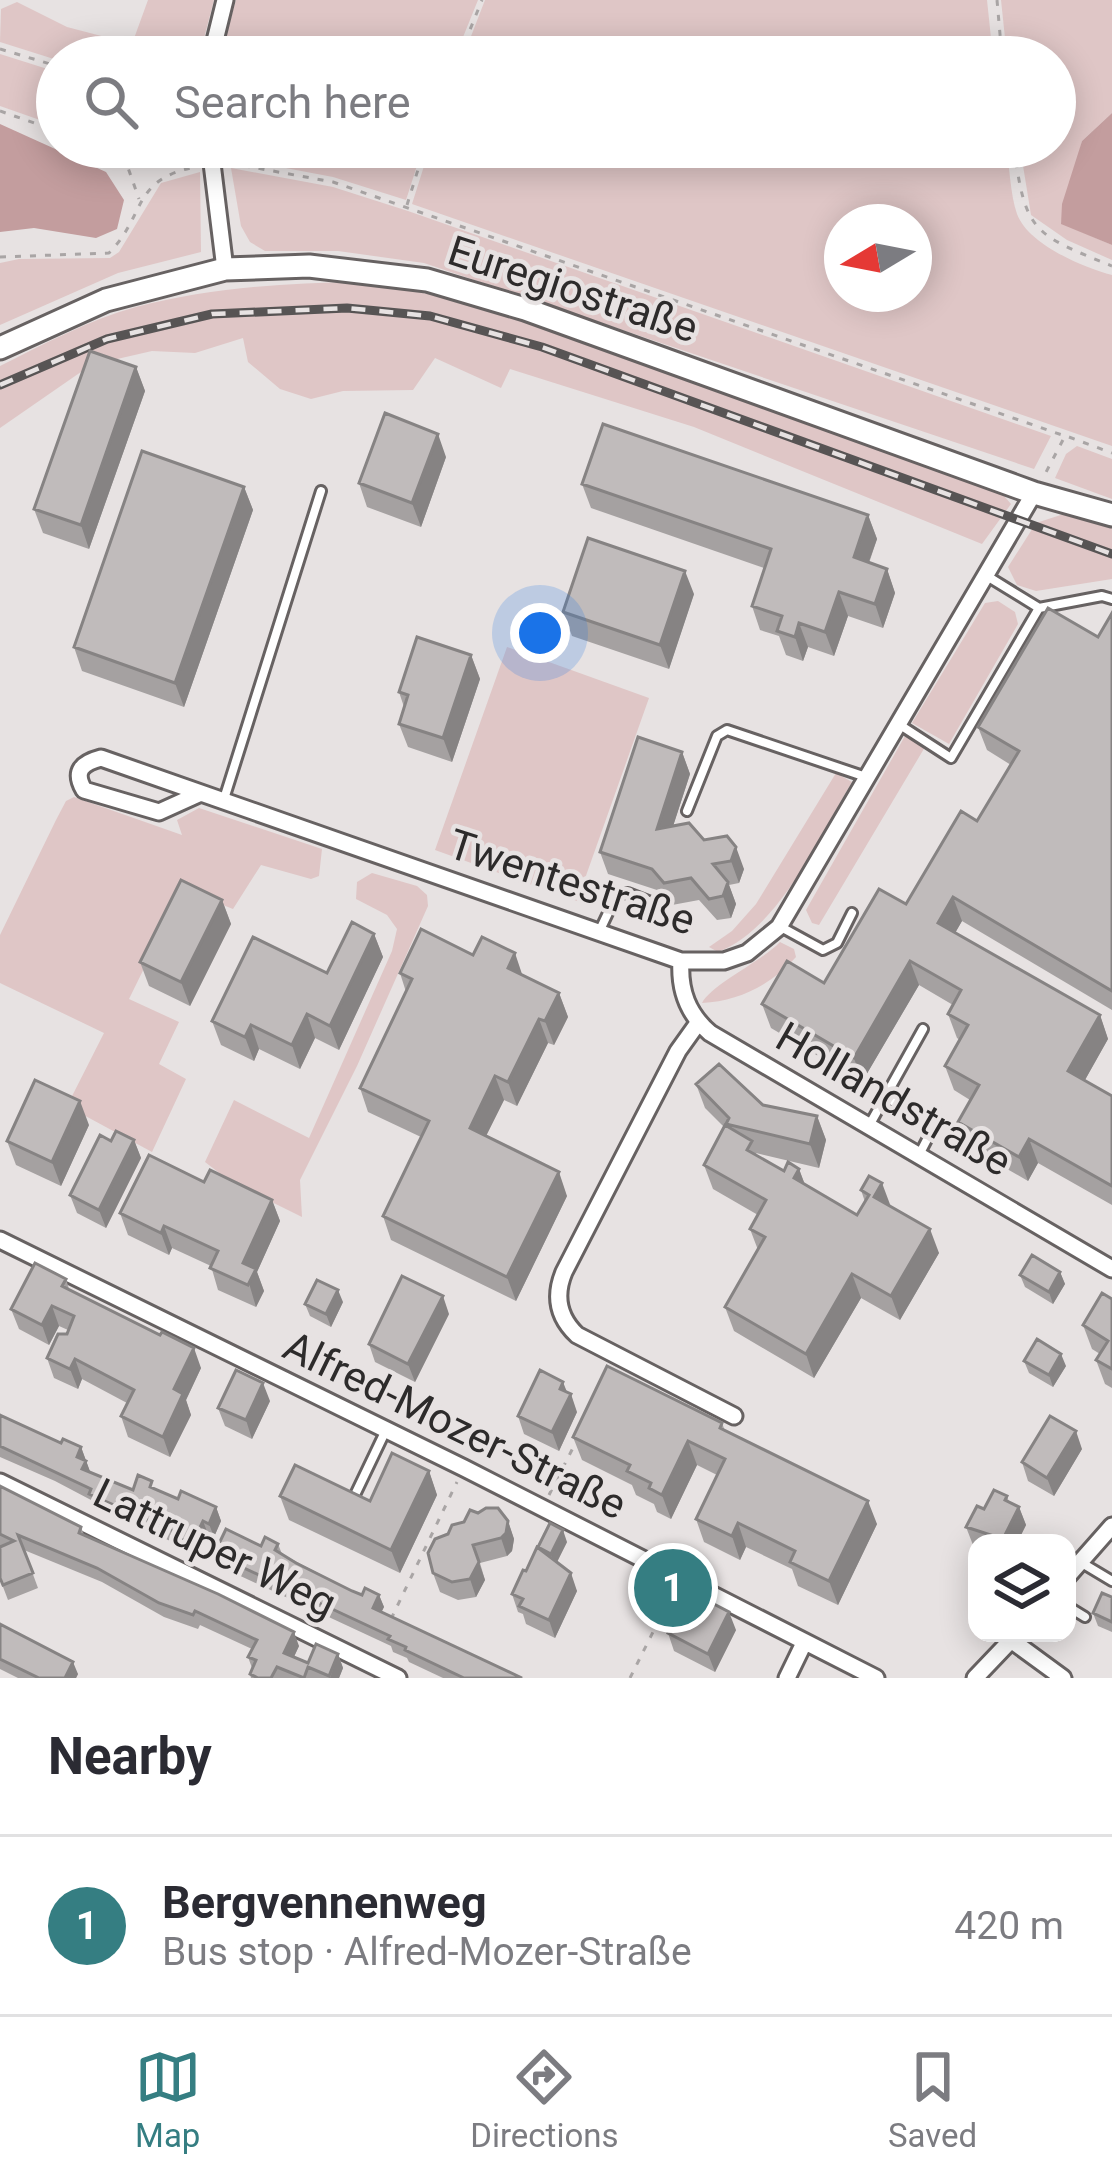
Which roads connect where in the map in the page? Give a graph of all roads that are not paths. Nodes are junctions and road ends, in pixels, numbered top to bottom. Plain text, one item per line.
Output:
1 (225, 0) edge
2 (216, 36) edge
3 (212, 168) edge
4 (225, 269) junction
5 (0, 348) edge
6 (321, 491) dead end
7 (1034, 493) junction
8 (1112, 515) edge
9 (987, 576) junction
10 (1112, 599) edge
11 (1039, 608) junction
12 (899, 724) junction
13 (868, 778) junction
14 (201, 793) junction
15 (224, 800) junction
16 (687, 811) dead end
17 (656, 904) dead end
18 (852, 914) dead end
19 (779, 927) junction
20 (599, 933) junction
21 (681, 961) junction
22 (698, 1023) junction
23 (923, 1029) dead end
24 (885, 1097) junction
25 (869, 1125) junction
26 (919, 1154) junction
27 (0, 1240) edge
28 (1112, 1269) edge
29 (734, 1416) dead end
30 (387, 1430) junction
31 (0, 1482) edge
32 (353, 1499) edge
33 (1112, 1526) edge
34 (1081, 1562) junction
35 (1076, 1567) edge
36 (1112, 1581) edge
37 (1076, 1612) edge
38 (1085, 1617) dead end
39 (1009, 1642) edge
40 (1020, 1642) edge
41 (804, 1643) junction
42 (366, 1671) edge
43 (398, 1678) edge
44 (787, 1678) edge
45 (876, 1678) edge
46 (976, 1678) edge
47 (1064, 1678) edge

1 - 2 street
3 - 4 street
4 - 5 main road, Euregiostraße
4 - 7 main road, Euregiostraße
6 - 15 lane
7 - 8 main road, Euregiostraße
7 - 9 street, Twentestraße
9 - 11 lane
9 - 12 street, Twentestraße
10 - 11 lane
11 - 12 lane
12 - 13 street, Twentestraße
13 - 16 lane
13 - 19 street, Twentestraße
14 - 14 street, Twentestraße
14 - 15 street, Twentestraße
15 - 20 street, Twentestraße
17 - 20 lane
18 - 19 lane
19 - 21 street, Twentestraße
20 - 21 street, Twentestraße
21 - 22 street
22 - 25 street, Hollandstraße
22 - 29 street
23 - 24 lane
24 - 25 lane
24 - 26 lane
25 - 26 street, Hollandstraße
26 - 28 street, Hollandstraße
27 - 30 street, Alfred-Mozer-Straße
30 - 32 lane
30 - 41 street, Alfred-Mozer-Straße
31 - 42 street, Lattruper Weg
33 - 34 street
34 - 35 street
34 - 36 lane
37 - 38 lane
39 - 46 street
40 - 47 street
41 - 44 street
41 - 45 street, Alfred-Mozer-Straße
42 - 43 street, Lattruper Weg

